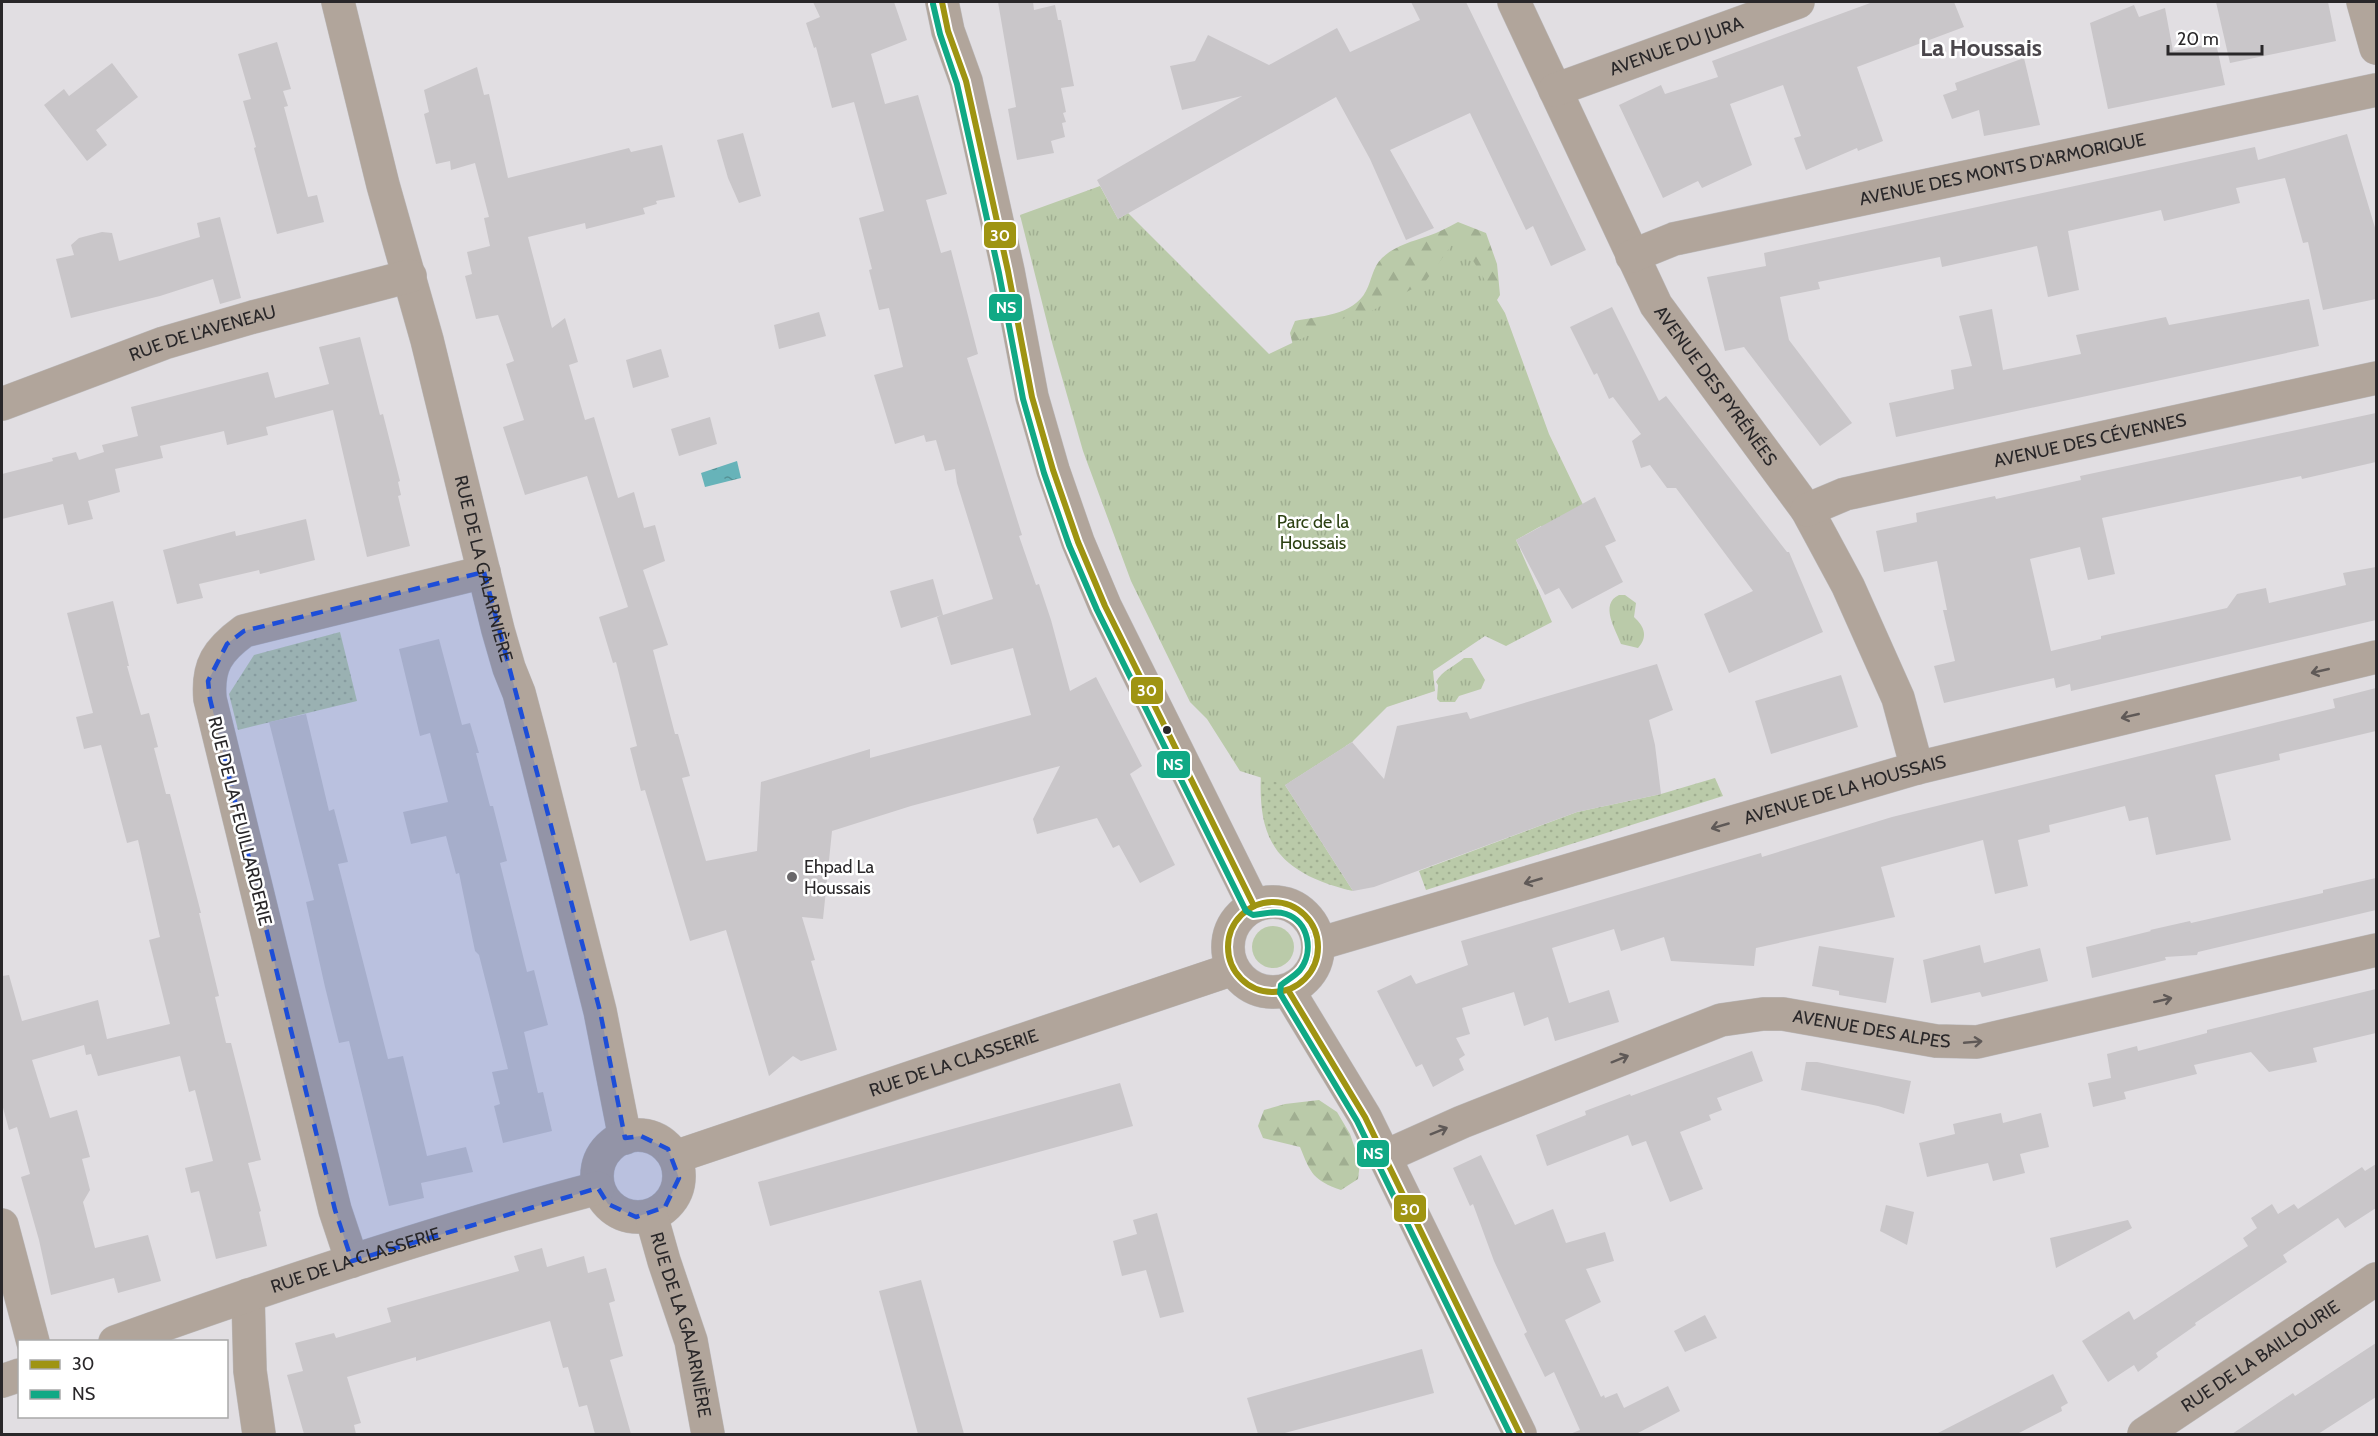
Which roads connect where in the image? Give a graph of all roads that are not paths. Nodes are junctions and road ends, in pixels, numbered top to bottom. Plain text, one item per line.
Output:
1 (338, 2) edge
2 (942, 2) edge
3 (1514, 2) edge
4 (1798, 2) edge
5 (2363, 2) edge
6 (2376, 48) edge
7 (1556, 90) junction
8 (2376, 90) edge
9 (1632, 256) junction
10 (410, 276) junction
11 (2376, 378) edge
12 (2, 404) edge
13 (1807, 510) junction
14 (484, 572) junction
15 (2376, 657) edge
16 (1917, 768) junction
17 (1254, 906) junction
18 (1318, 944) junction
19 (2376, 950) edge
20 (1233, 969) junction
21 (1288, 990) junction
22 (625, 1137) junction
23 (1386, 1156) junction
24 (675, 1157) junction
25 (598, 1188) junction
26 (651, 1215) junction
27 (2, 1226) edge
28 (352, 1261) junction
29 (2376, 1279) edge
30 (248, 1295) junction
31 (33, 1340) edge
32 (118, 1340) edge
33 (18, 1376) edge
34 (2, 1381) edge
35 (259, 1434) edge
36 (708, 1434) edge
37 (1520, 1434) edge
38 (2144, 1434) edge

1 - 10 street, RUE DE LA GALARNIÈRE
2 - 17 street
3 - 7 street, AVENUE DES PYRÉNÉES
4 - 7 street, AVENUE DU JURA
5 - 6 street
7 - 9 street, AVENUE DES PYRÉNÉES
8 - 9 street, AVENUE DES MONTS D'ARMORIQUE
9 - 13 street, AVENUE DES PYRÉNÉES
10 - 12 street, RUE DE L'AVENEAU
10 - 14 street, RUE DE LA GALARNIÈRE
11 - 13 street, AVENUE DES CÉVENNES
13 - 16 street, AVENUE DES PYRÉNÉES
14 - 22 street, RUE DE LA GALARNIÈRE
14 - 28 street, RUE DE LA FEUILLARDERIE
15 -> 16 street, AVENUE DE LA HOUSSAIS
16 -> 18 street, AVENUE DE LA HOUSSAIS
17 - 18 street
17 - 20 street
18 - 21 street
23 -> 19 street, AVENUE DES ALPES
20 - 21 street
20 - 24 street, RUE DE LA CLASSERIE
21 - 23 street
22 - 24 street
22 - 25 street
23 - 37 street
24 - 26 street
25 - 26 street
25 - 28 street, RUE DE LA CLASSERIE
26 - 36 street, RUE DE LA GALARNIÈRE
27 - 31 street
28 - 30 street, RUE DE LA CLASSERIE
29 - 38 street, RUE DE LA BAILLOURIE
30 - 32 street, RUE DE LA CLASSERIE
30 - 35 street
33 - 34 street

